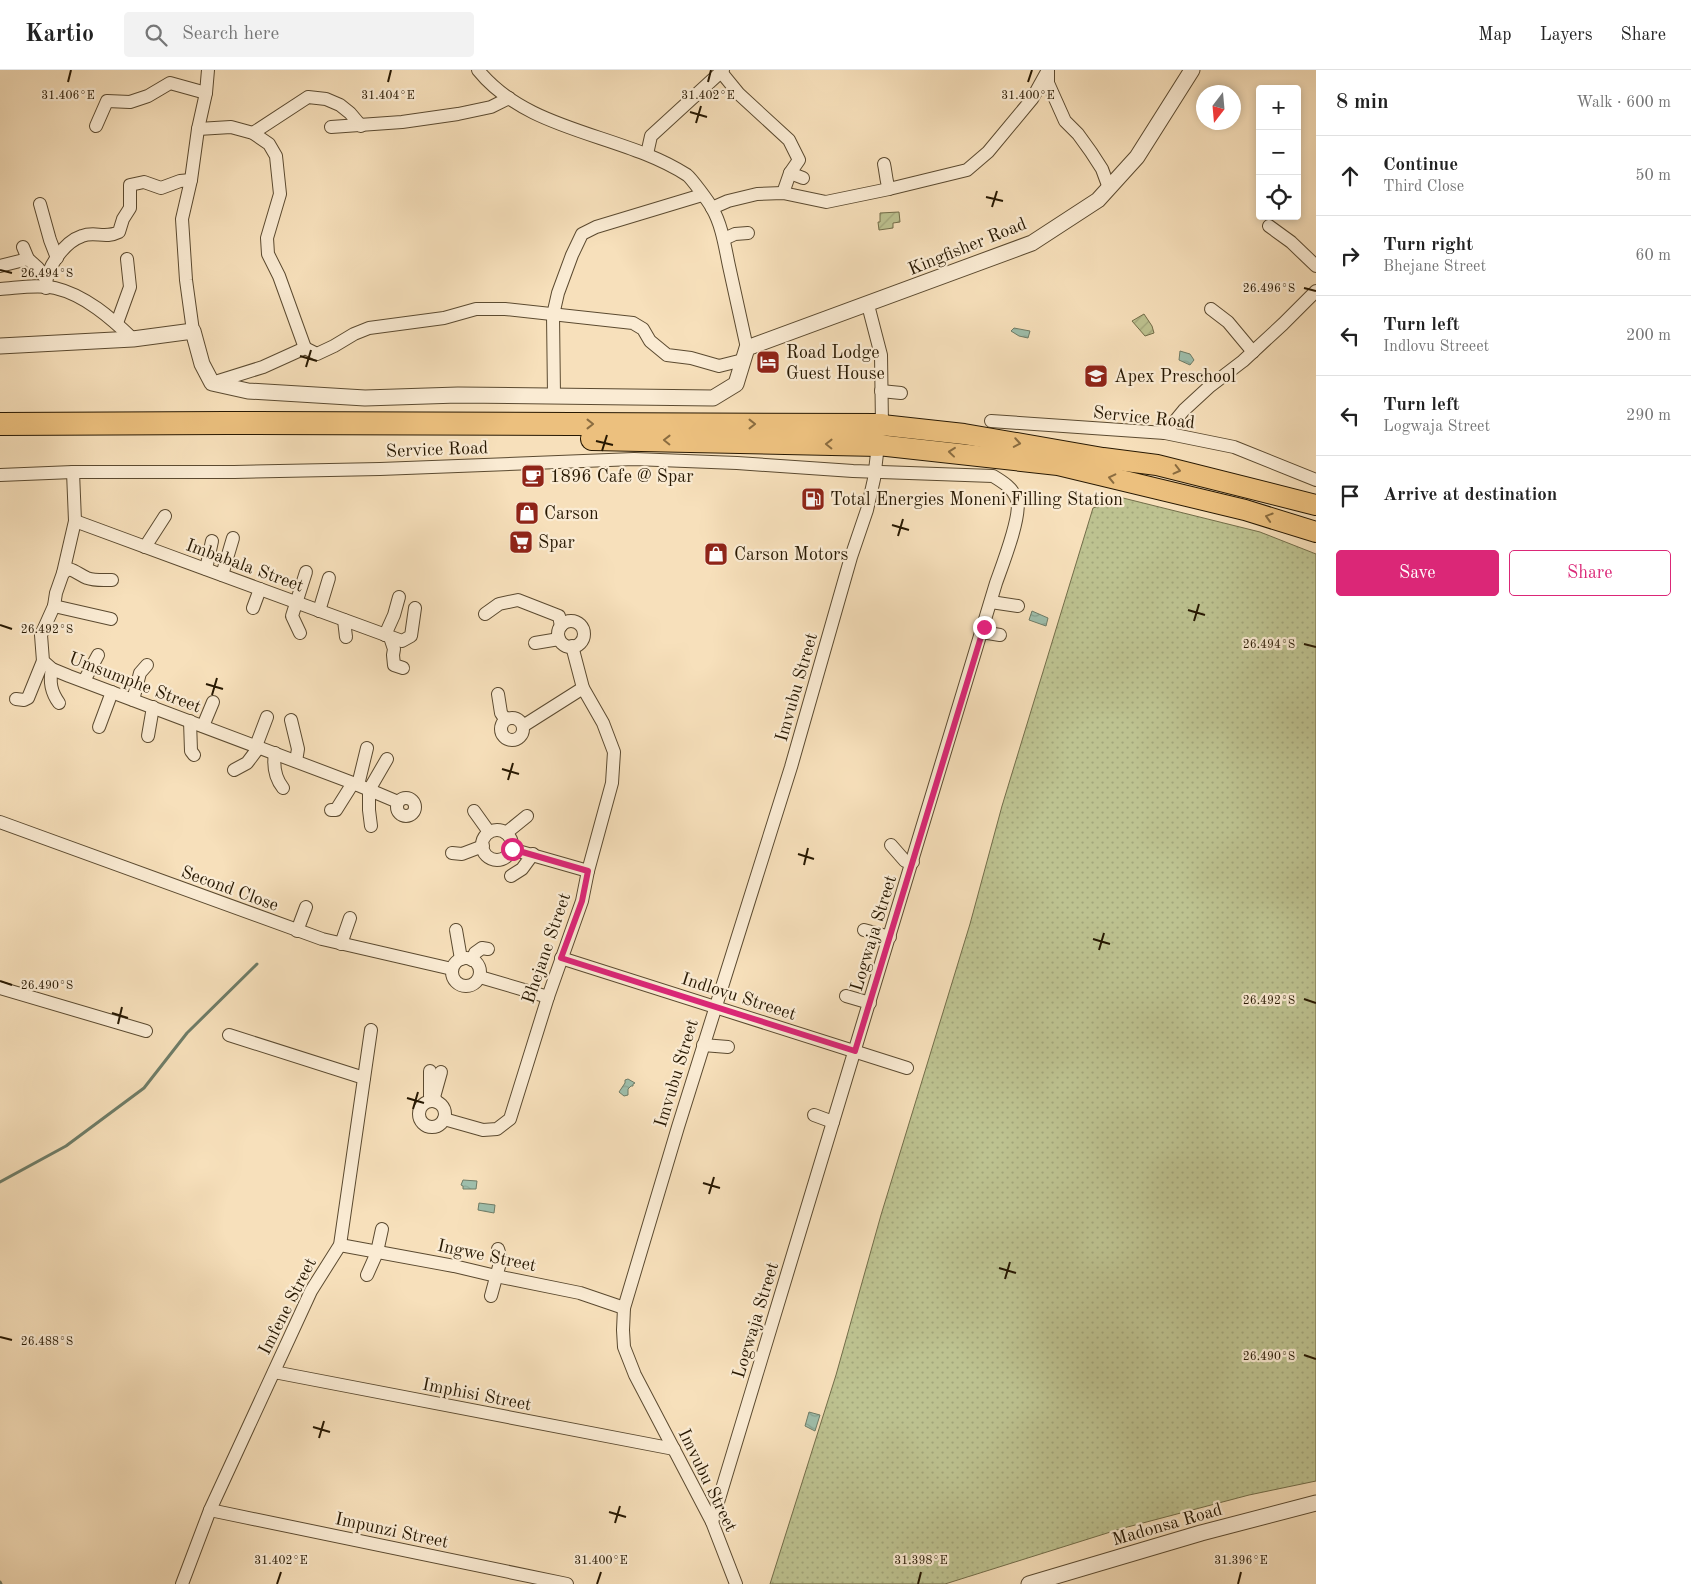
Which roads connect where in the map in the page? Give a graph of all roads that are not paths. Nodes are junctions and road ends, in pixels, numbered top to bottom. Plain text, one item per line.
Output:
1 (208, 70) edge
2 (478, 70) edge
3 (1048, 70) edge
4 (1192, 70) edge
5 (722, 71) edge
6 (206, 93) junction
7 (509, 98) junction
8 (96, 126) dead end
9 (361, 126) junction
10 (330, 127) dead end
11 (198, 129) junction
12 (253, 133) junction
13 (647, 154) junction
14 (884, 164) dead end
15 (790, 172) junction
16 (803, 178) dead end
17 (192, 180) junction
18 (1109, 188) junction
19 (889, 189) junction
20 (783, 193) junction
21 (702, 195) junction
22 (40, 204) dead end
23 (712, 208) junction
24 (1269, 226) dead end
25 (748, 232) dead end
26 (724, 239) junction
27 (57, 258) junction
28 (127, 259) dead end
29 (0, 266) edge
30 (1316, 266) edge
31 (46, 283) junction
32 (0, 289) edge
33 (1316, 290) edge
34 (868, 305) junction
35 (1211, 308) dead end
36 (553, 315) junction
37 (117, 323) junction
38 (193, 331) junction
39 (133, 339) junction
40 (0, 346) edge
41 (305, 348) junction
42 (1253, 352) junction
43 (745, 354) junction
44 (212, 383) junction
45 (881, 391) junction
46 (901, 393) dead end
47 (554, 395) junction
48 (991, 422) dead end
49 (0, 424) edge
50 (1165, 433) junction
51 (880, 435) junction
52 (0, 436) edge
53 (875, 471) junction
54 (73, 472) junction
55 (0, 475) edge
56 (1316, 480) edge
57 (1316, 506) edge
58 (165, 516) dead end
59 (75, 521) junction
60 (1316, 532) edge
61 (233, 538) dead end
62 (212, 541) dead end
63 (145, 547) junction
64 (206, 569) junction
65 (306, 572) dead end
66 (63, 574) junction
67 (222, 574) junction
68 (329, 578) dead end
69 (112, 580) dead end
70 (260, 589) junction
71 (399, 597) dead end
72 (991, 602) junction
73 (295, 604) junction
74 (54, 606) junction
75 (1018, 606) dead end
76 (253, 608) dead end
77 (415, 608) dead end
78 (319, 611) junction
79 (485, 614) dead end
80 (110, 618) dead end
81 (344, 620) junction
82 (561, 626) junction
83 (982, 632) junction
84 (300, 633) dead end
85 (1000, 635) dead end
86 (346, 637) dead end
87 (392, 637) junction
88 (559, 639) junction
89 (535, 643) dead end
90 (572, 646) junction
91 (98, 655) dead end
92 (48, 665) junction
93 (147, 665) dead end
94 (403, 668) dead end
95 (84, 681) junction
96 (583, 688) junction
97 (112, 692) junction
98 (498, 694) dead end
99 (16, 699) dead end
100 (133, 700) junction
101 (213, 702) dead end
102 (59, 703) dead end
103 (153, 708) junction
104 (267, 717) dead end
105 (291, 720) dead end
106 (505, 720) junction
107 (190, 721) junction
108 (203, 726) junction
109 (523, 726) junction
110 (99, 728) dead end
111 (148, 736) dead end
112 (258, 747) junction
113 (367, 748) dead end
114 (275, 753) junction
115 (194, 755) dead end
116 (387, 759) dead end
117 (296, 761) junction
118 (234, 770) dead end
119 (360, 786) junction
120 (283, 788) dead end
121 (398, 802) dead end
122 (331, 810) dead end
123 (474, 810) dead end
124 (527, 816) dead end
125 (0, 822) edge
126 (371, 826) dead end
127 (490, 832) junction
128 (506, 833) junction
129 (891, 845) dead end
130 (482, 846) junction
131 (512, 849) junction
132 (452, 853) dead end
133 (533, 854) junction
134 (913, 862) junction
135 (588, 871) junction
136 (511, 876) dead end
137 (306, 907) dead end
138 (350, 918) dead end
139 (456, 930) dead end
140 (864, 930) dead end
141 (298, 931) junction
142 (890, 937) junction
143 (341, 944) junction
144 (488, 949) dead end
145 (561, 958) junction
146 (466, 959) junction
147 (452, 969) junction
148 (480, 977) junction
149 (0, 988) edge
150 (846, 996) dead end
151 (548, 997) junction
152 (870, 1003) junction
153 (716, 1006) junction
154 (371, 1030) dead end
155 (146, 1031) dead end
156 (230, 1035) dead end
157 (704, 1044) junction
158 (728, 1047) dead end
159 (855, 1051) junction
160 (907, 1068) dead end
161 (436, 1072) dead end
162 (364, 1078) junction
163 (433, 1101) junction
164 (814, 1115) dead end
165 (444, 1119) junction
166 (833, 1122) junction
167 (382, 1229) dead end
168 (340, 1245) junction
169 (498, 1249) dead end
170 (376, 1252) junction
171 (368, 1275) dead end
172 (496, 1276) junction
173 (491, 1296) dead end
174 (624, 1308) junction
175 (274, 1372) junction
176 (674, 1449) junction
177 (1316, 1503) edge
178 (210, 1510) junction
179 (712, 1522) junction
180 (182, 1584) edge
181 (567, 1584) edge
182 (736, 1584) edge
183 (1029, 1584) edge

1 - 6 street
2 - 7 street
3 - 18 street
3 - 19 street
4 - 18 street, Kingfisher Road
5 - 13 street
5 - 15 street
6 - 8 street
6 - 11 street
7 - 9 street
7 - 13 street
9 - 10 street
9 - 12 street
11 - 12 street
11 - 17 street
12 - 41 street
13 - 21 street
14 - 19 street
15 - 16 street
15 - 20 street
17 - 27 street
17 - 38 street
18 - 34 street, Kingfisher Road
19 - 20 street
20 - 23 street
21 - 23 street
21 - 36 street
22 - 27 street
23 - 26 street
24 - 30 street
25 - 26 street
26 - 43 street
27 - 31 street
28 - 37 street
29 - 31 street
31 - 32 street
31 - 37 street
33 - 42 street
34 - 43 street, Kingfisher Road
34 - 45 street, Imvubu Street
35 - 42 street
36 - 41 street
36 - 43 street
36 - 47 street
37 - 39 street
38 - 39 street
38 - 44 street
39 - 40 street
41 - 44 street
42 - 50 street
43 - 47 street
44 - 47 street
45 - 46 street
45 - 51 street, Imvubu Street
48 - 50 street, Service Road
49 -> 51 highway
50 - 56 street, Service Road
51 -> 52 highway
51 - 53 street, Imvubu Street
51 -> 57 highway
60 -> 51 highway
53 - 54 street, Service Road
53 - 72 street, Logwaja Street
53 - 153 street, Imvubu Street
54 - 55 street, Service Road
54 - 59 street, Umsumphe Street
58 - 63 street
59 - 63 street, Imbabala Street
59 - 66 street, Umsumphe Street
61 - 67 street
62 - 64 street
63 - 64 street, Imbabala Street
64 - 67 street, Imbabala Street
65 - 73 street
66 - 69 street
66 - 74 street, Umsumphe Street
67 - 70 street, Imbabala Street
68 - 78 street
70 - 73 street, Imbabala Street
70 - 76 street
71 - 87 street
72 - 75 street
72 - 83 street, Logwaja Street
73 - 78 street, Imbabala Street
73 - 84 street
74 - 80 street
74 - 92 street, Umsumphe Street
77 - 87 street
78 - 81 street, Imbabala Street
79 - 82 street
81 - 86 street
81 - 87 street, Imbabala Street
82 - 88 street
82 - 90 street
83 - 85 street
83 - 134 street, Logwaja Street
87 - 94 street
88 - 89 street
88 - 90 street
90 - 96 street, Bhejane Street
91 - 95 street
92 - 95 street, Umsumphe Street
92 - 99 street
92 - 102 street
93 - 100 street
95 - 97 street, Umsumphe Street
96 - 109 street
96 - 135 street, Bhejane Street
97 - 100 street, Umsumphe Street
97 - 110 street
98 - 106 street
100 - 103 street, Umsumphe Street
101 - 108 street
103 - 107 street, Umsumphe Street
103 - 111 street
104 - 112 street
105 - 117 street
106 - 109 street
106 - 109 street
107 - 108 street, Umsumphe Street
107 - 115 street
108 - 112 street, Umsumphe Street
112 - 114 street, Umsumphe Street
112 - 118 street
113 - 119 street
114 - 117 street, Umsumphe Street
114 - 120 street
116 - 119 street
117 - 119 street, Umsumphe Street
119 - 121 street, Umsumphe Street
119 - 122 street
119 - 126 street
123 - 127 street
124 - 128 street
125 - 141 street, Second Close
127 - 128 street
127 - 130 street
128 - 131 street
129 - 134 street
130 - 131 street
130 - 132 street
131 - 133 street
133 - 135 street
133 - 136 street
134 - 142 street, Logwaja Street
135 - 145 street, Bhejane Street
137 - 141 street
138 - 143 street
139 - 146 street
140 - 142 street
141 - 143 street, Second Close
142 - 152 street, Logwaja Street
143 - 147 street, Second Close
144 - 146 street
145 - 151 street, Bhejane Street
145 - 153 street, Indlovu Streeet
146 - 147 street
146 - 148 street
147 - 148 street
148 - 151 street
149 - 155 street
150 - 152 street
151 - 165 street, Bhejane Street
152 - 159 street, Logwaja Street
153 - 157 street, Imvubu Street
153 - 159 street, Indlovu Streeet
154 - 162 street, Imfene Street
156 - 162 street
157 - 158 street
157 - 174 street, Imvubu Street
159 - 160 street, Indlovu Streeet
159 - 166 street, Logwaja Street
161 - 163 street
162 - 168 street, Imfene Street
163 - 165 street
163 - 165 street
164 - 166 street
166 - 179 street, Logwaja Street
167 - 170 street
168 - 170 street, Ingwe Street
168 - 175 street, Imfene Street
169 - 172 street
170 - 171 street
170 - 172 street, Ingwe Street
172 - 173 street
172 - 174 street, Ingwe Street
174 - 176 street, Imvubu Street
175 - 176 street, Imphisi Street
175 - 178 street, Imfene Street
176 - 179 street, Imvubu Street
177 - 183 street, Madonsa Road
178 - 180 street, Imfene Street
178 - 181 street, Impunzi Street
179 - 182 street, Imvubu Street

